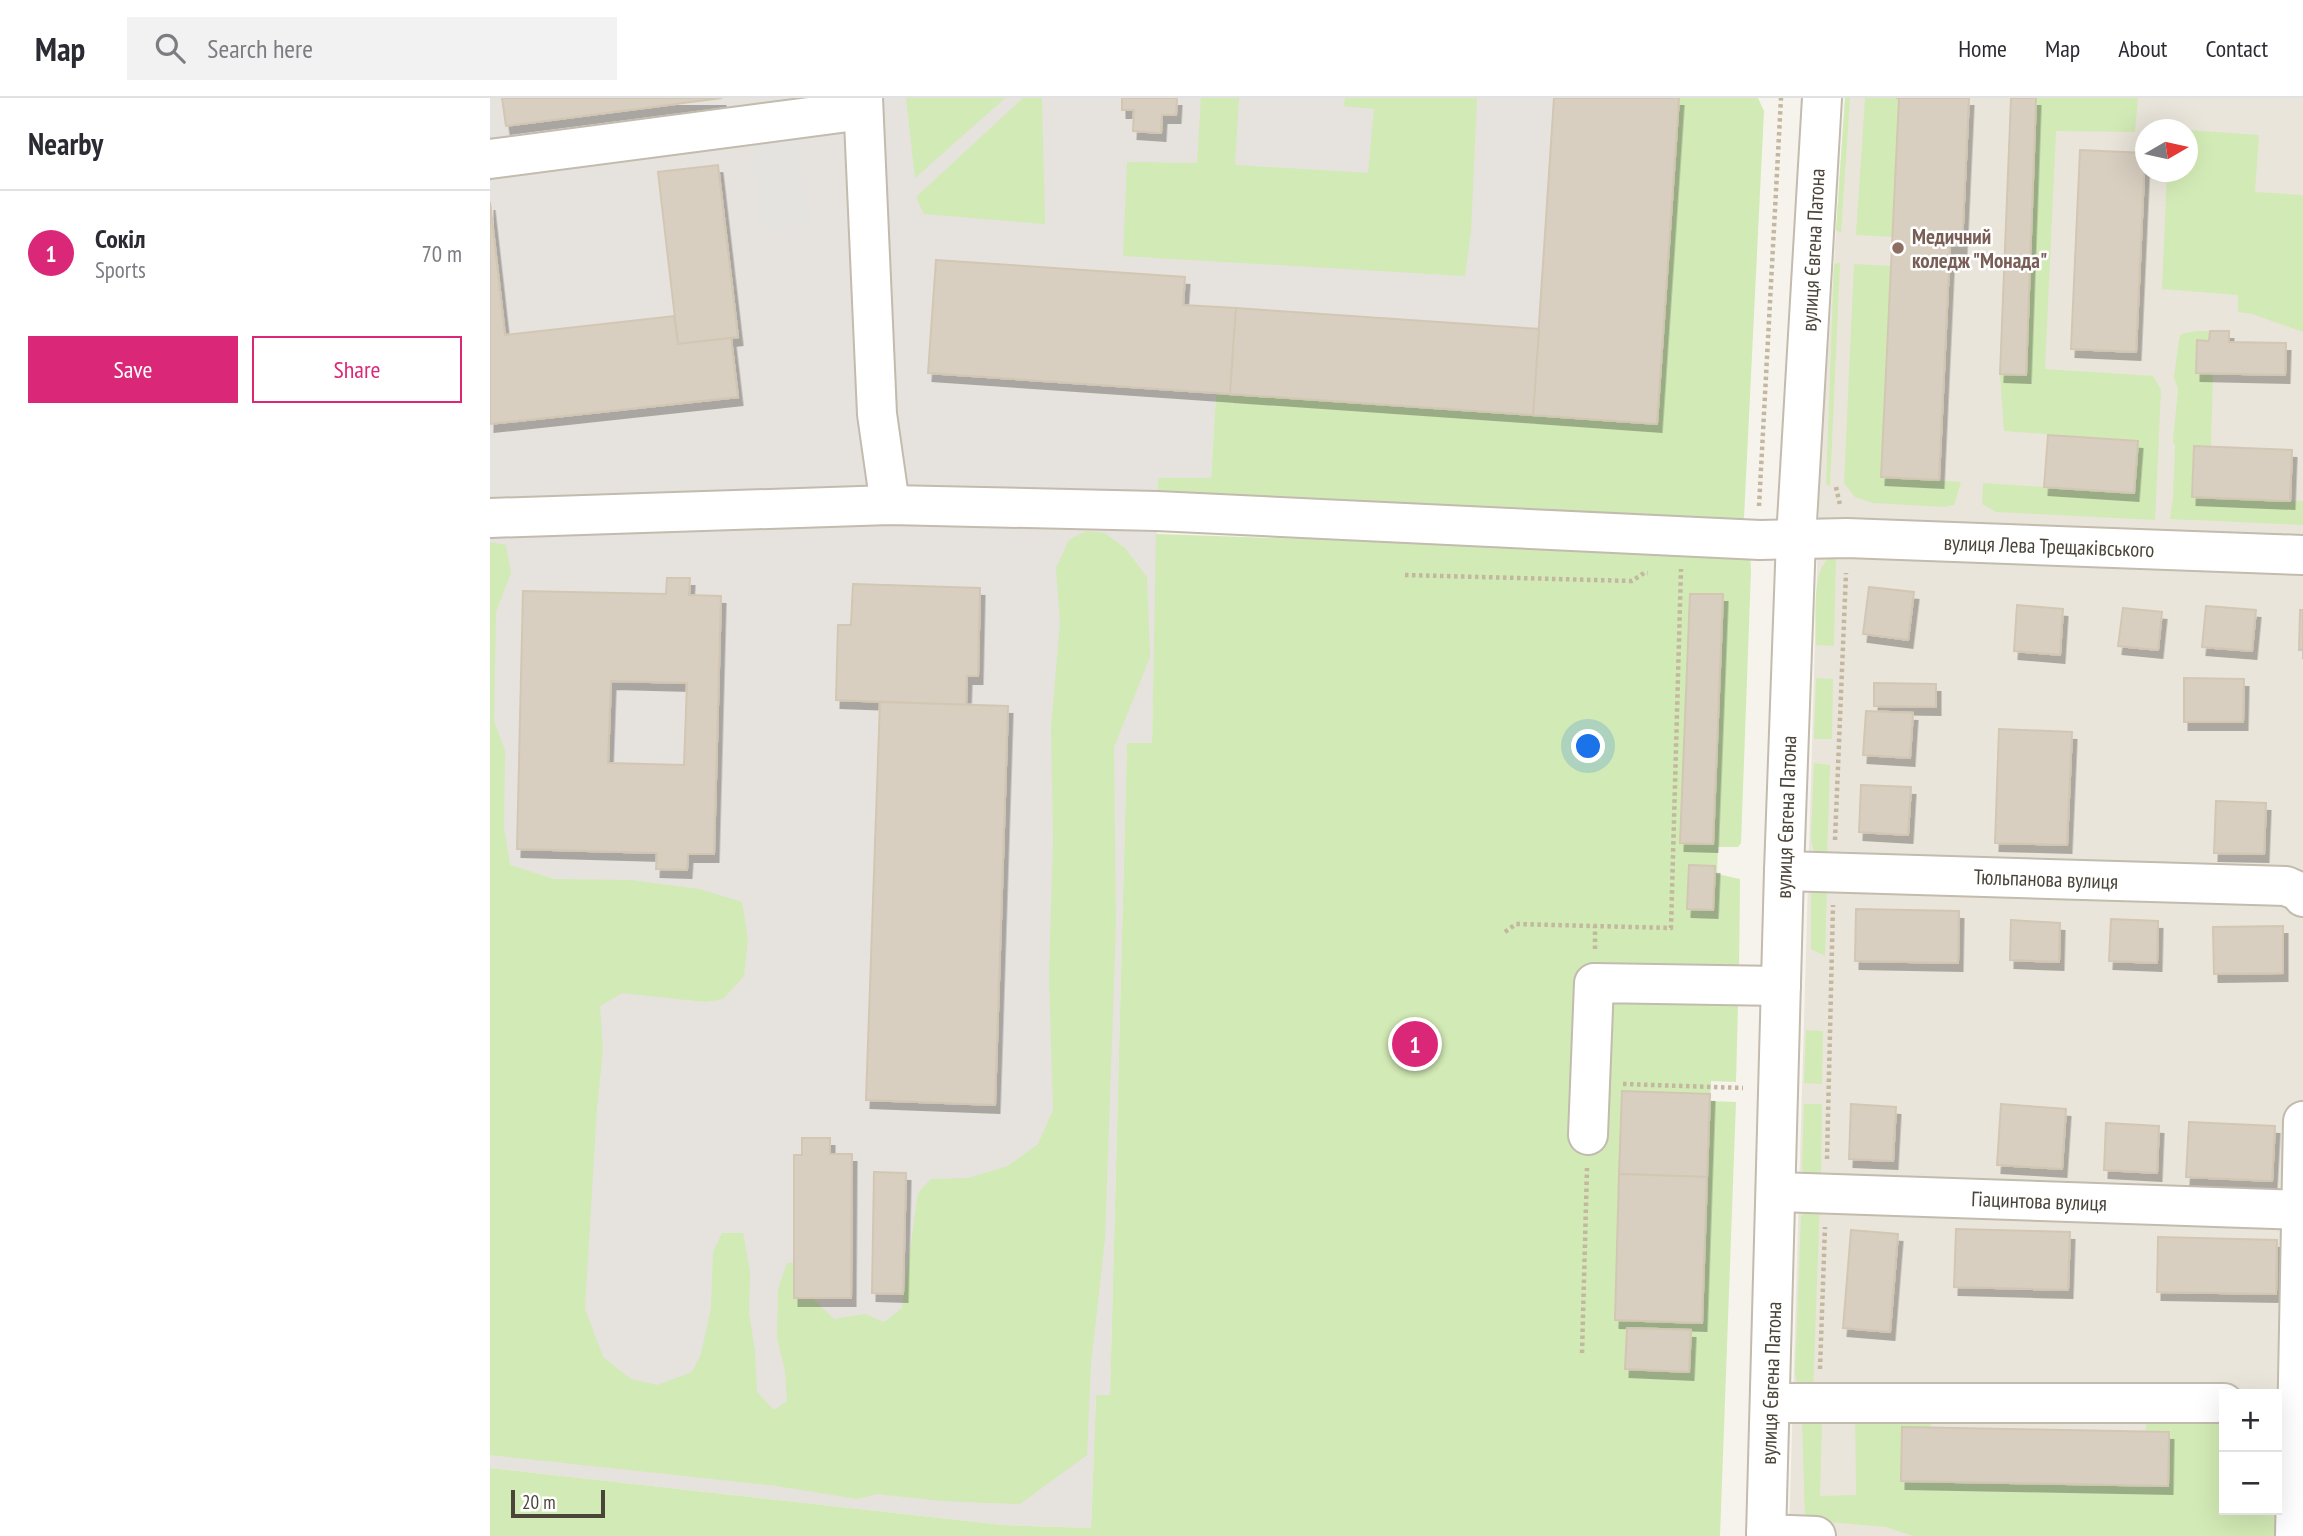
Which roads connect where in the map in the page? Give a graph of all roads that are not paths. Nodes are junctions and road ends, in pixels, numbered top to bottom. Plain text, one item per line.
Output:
1 (1822, 98) edge
2 (863, 104) edge
3 (490, 159) edge
4 (890, 505) junction
5 (490, 518) edge
6 (1796, 538) junction
7 (2303, 555) edge
8 (1784, 871) junction
9 (2303, 897) edge
10 (1781, 986) junction
11 (2303, 1121) edge
12 (1588, 1135) road end
13 (1777, 1192) junction
14 (2301, 1210) junction
15 (1770, 1403) junction
16 (2219, 1403) edge
17 (2288, 1403) edge
18 (1766, 1535) edge
19 (1816, 1536) edge
20 (2295, 1536) edge

1 - 6 street, вулиця Євгена Патона
2 - 3 street
2 - 4 street
4 - 5 street, вулиця Лева Трещаківського
4 - 6 street, вулиця Лева Трещаківського
6 - 7 street, вулиця Лева Трещаківського
6 - 8 street, вулиця Євгена Патона
8 - 9 street, Тюльпанова вулиця
8 - 10 street, вулиця Євгена Патона
10 - 12 street
10 - 13 street, вулиця Євгена Патона
11 - 14 street
13 - 14 street, Гіацинтова вулиця
13 - 15 street, вулиця Євгена Патона
14 - 17 street
15 - 16 street
15 - 18 street, вулиця Євгена Патона
17 - 20 street
18 - 19 street

